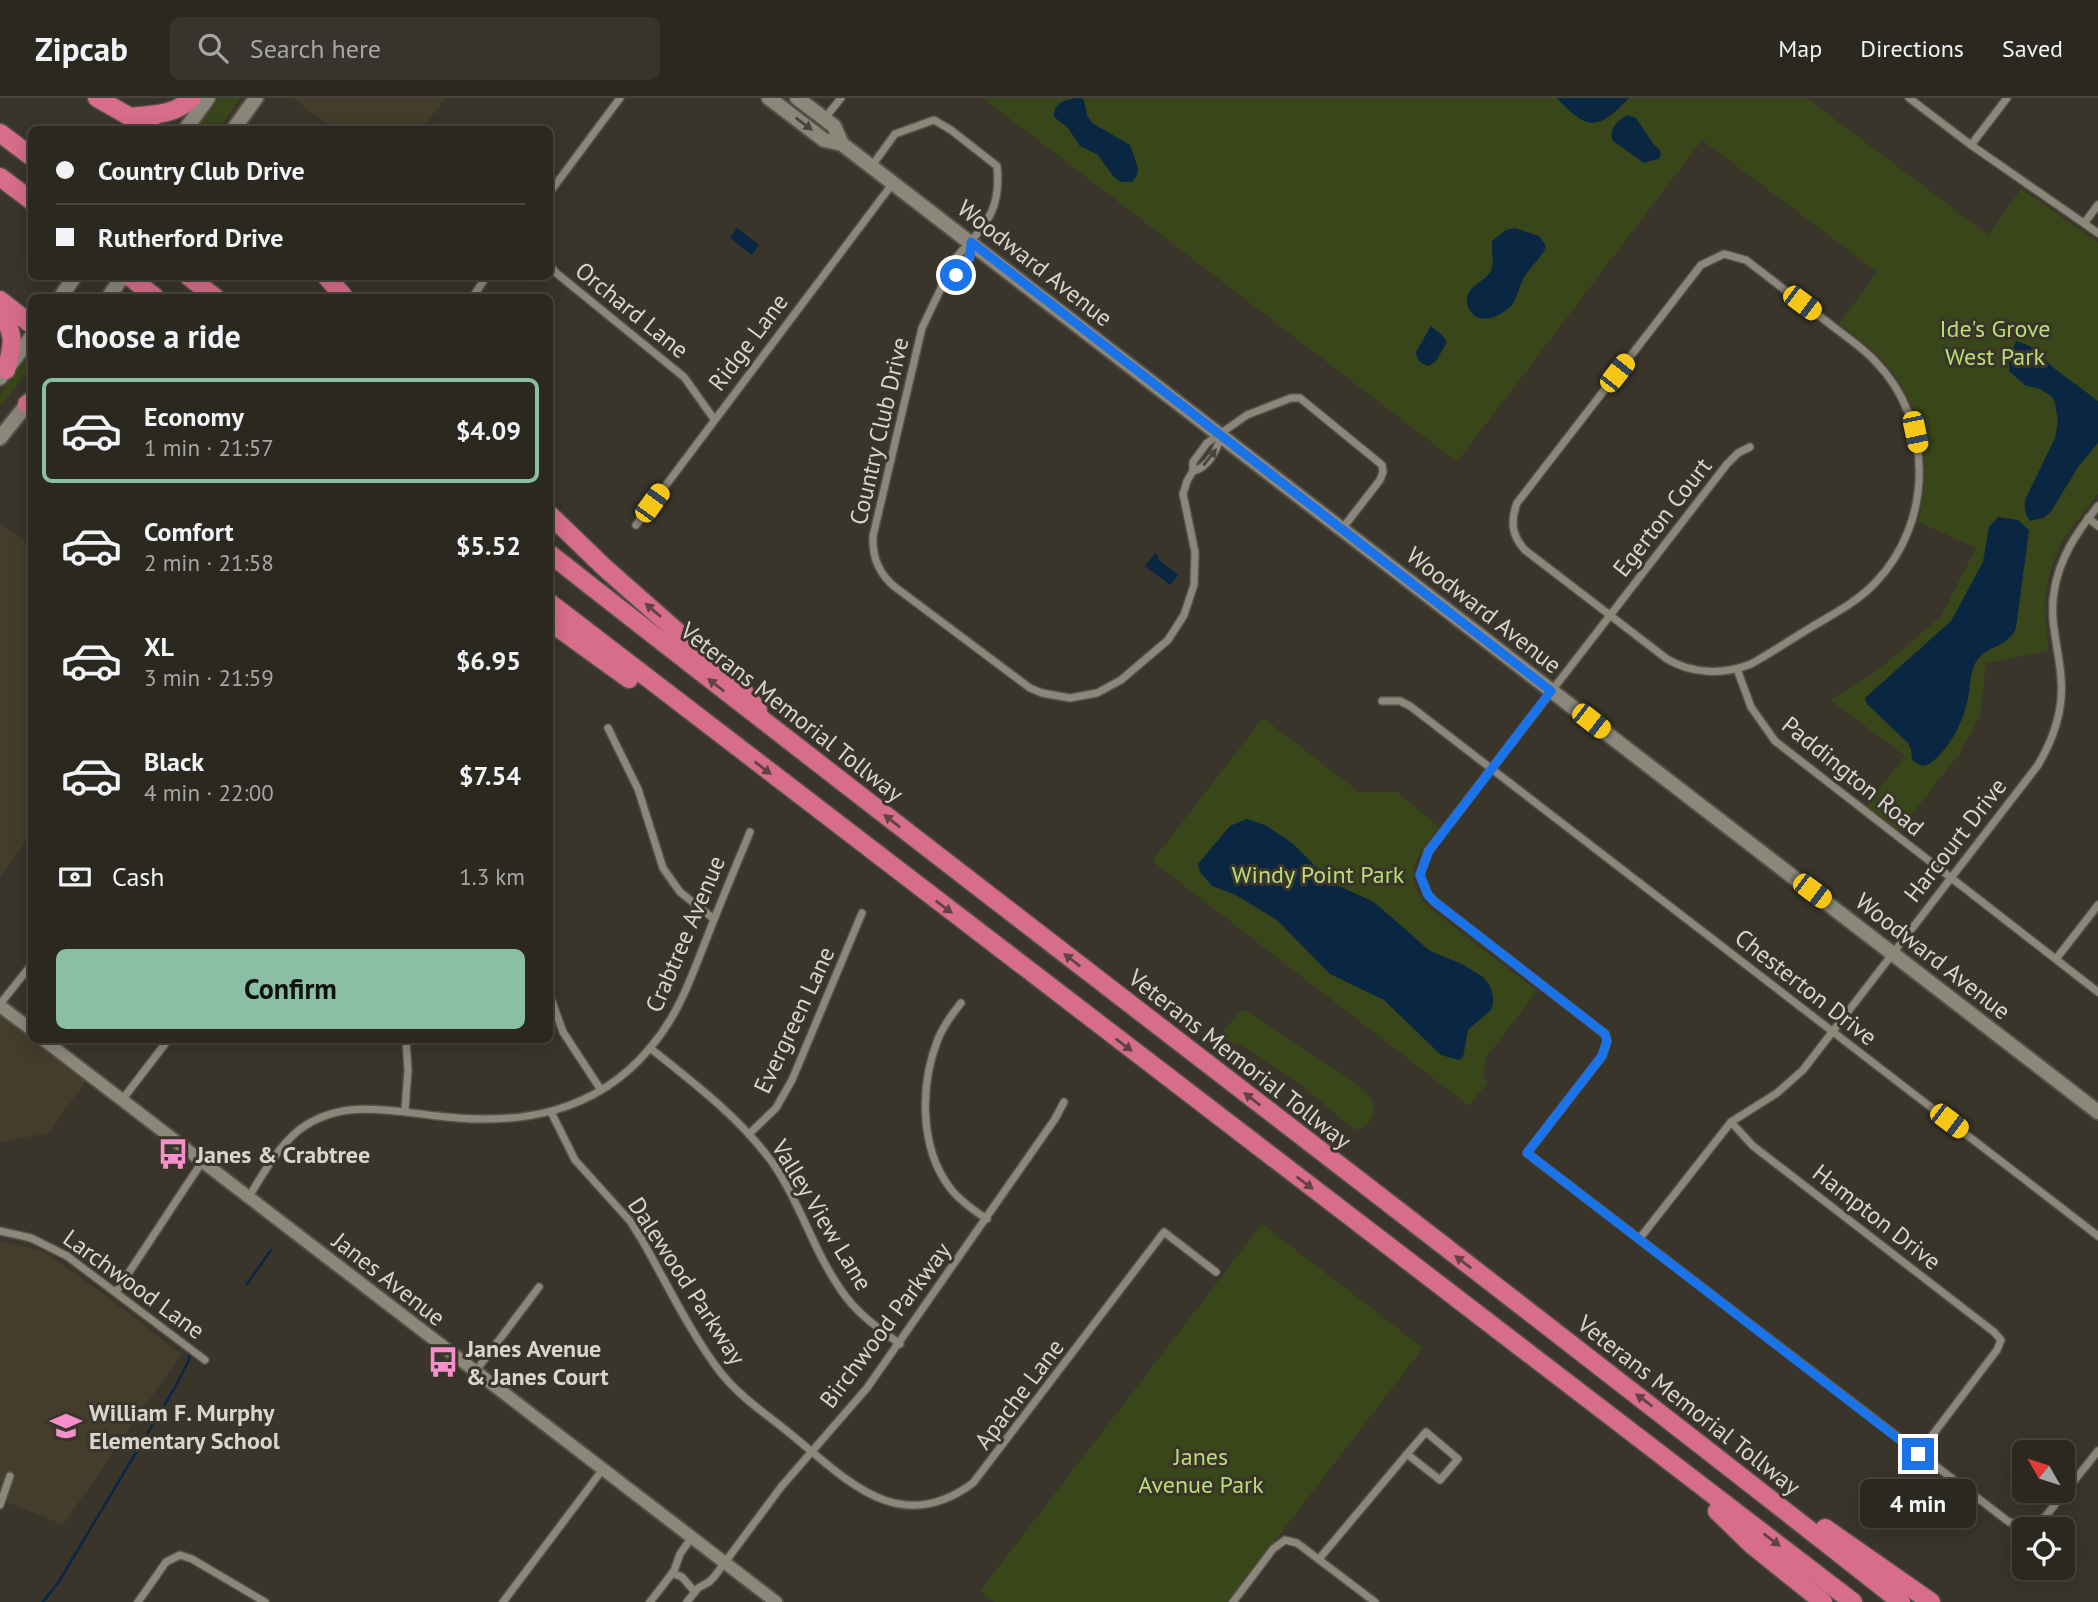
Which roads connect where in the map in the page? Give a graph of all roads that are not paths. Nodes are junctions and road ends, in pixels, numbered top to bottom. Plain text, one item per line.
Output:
1 (97, 98) edge
2 (192, 98) edge
3 (208, 98) edge
4 (256, 98) edge
5 (620, 98) edge
6 (769, 98) edge
7 (797, 98) edge
8 (841, 98) edge
9 (1909, 98) edge
10 (2007, 98) edge
11 (130, 117) junction
12 (824, 119) junction
13 (146, 126) edge
14 (188, 126) edge
15 (236, 126) edge
16 (0, 133) edge
17 (842, 144) junction
18 (1971, 145) junction
19 (28, 154) edge
20 (872, 167) junction
21 (0, 177) edge
22 (893, 183) junction
23 (553, 188) edge
24 (28, 198) edge
25 (2098, 205) edge
26 (2085, 222) junction
27 (2098, 233) edge
28 (971, 242) junction
29 (553, 269) edge
30 (123, 280) edge
31 (131, 280) edge
32 (193, 280) edge
33 (329, 280) edge
34 (111, 294) edge
35 (151, 294) edge
36 (211, 294) edge
37 (342, 294) edge
38 (0, 300) edge
39 (0, 310) edge
40 (28, 322) edge
41 (28, 341) edge
42 (3, 374) edge
43 (28, 403) edge
44 (714, 419) junction
45 (1221, 435) junction
46 (0, 438) edge
47 (1750, 447) dead end
48 (2098, 506) edge
49 (553, 518) edge
50 (2088, 518) junction
51 (636, 525) dead end
52 (2098, 526) edge
53 (1342, 529) junction
54 (553, 556) edge
55 (553, 605) edge
56 (1610, 616) junction
57 (553, 624) edge
58 (1737, 669) junction
59 (1551, 691) junction
60 (1382, 701) dead end
61 (709, 726) junction
62 (608, 727) dead end
63 (770, 727) junction
64 (1491, 769) junction
65 (750, 832) dead end
66 (1950, 878) junction
67 (2098, 905) edge
68 (862, 914) dead end
69 (714, 919) junction
70 (1892, 953) junction
71 (2056, 960) junction
72 (28, 969) edge
73 (2098, 992) edge
74 (961, 1003) dead end
75 (553, 1004) edge
76 (0, 1005) edge
77 (28, 1027) edge
78 (1832, 1032) junction
79 (48, 1043) edge
80 (166, 1043) edge
81 (406, 1043) edge
82 (650, 1048) junction
83 (601, 1090) junction
84 (121, 1100) junction
85 (1064, 1102) dead end
86 (405, 1110) junction
87 (551, 1112) junction
88 (2098, 1112) edge
89 (1731, 1122) junction
90 (749, 1134) junction
91 (202, 1162) junction
92 (248, 1198) junction
93 (987, 1219) junction
94 (0, 1231) edge
95 (2098, 1236) edge
96 (1640, 1238) junction
97 (1216, 1272) dead end
98 (539, 1287) dead end
99 (116, 1292) junction
100 (900, 1344) junction
101 (205, 1360) dead end
102 (475, 1372) junction
103 (1698, 1442) junction
104 (812, 1451) junction
105 (2098, 1451) edge
106 (1407, 1454) junction
107 (1918, 1454) junction
108 (1659, 1455) junction
109 (603, 1469) junction
110 (10, 1476) dead end
111 (0, 1504) edge
112 (692, 1537) junction
113 (1319, 1559) junction
114 (725, 1562) junction
115 (672, 1573) junction
116 (695, 1591) junction
117 (138, 1602) edge
118 (265, 1602) edge
119 (503, 1602) edge
120 (650, 1602) edge
121 (687, 1602) edge
122 (776, 1602) edge
123 (1233, 1602) edge
124 (1375, 1602) edge
125 (1823, 1602) edge
126 (1853, 1602) edge
127 (1901, 1602) edge
128 (1931, 1602) edge

1 - 11 highway
2 - 11 highway
3 - 14 main road
4 - 15 main road
5 - 23 street
6 -> 17 main road, Woodward Avenue
7 - 12 main road, Woodward Avenue
8 - 12 street
9 - 18 street
10 - 18 street
11 - 13 highway
12 - 17 main road, Woodward Avenue
16 - 19 highway
17 - 20 main road, Woodward Avenue
18 - 26 street
20 - 22 main road, Woodward Avenue
20 - 28 street, Country Club Drive
21 - 24 highway
22 - 28 main road, Woodward Avenue
22 - 44 street, Ridge Lane
25 - 26 street
26 - 27 street
28 - 45 main road, Woodward Avenue
28 - 45 street, Country Club Drive
29 - 44 street, Orchard Lane
30 - 34 main road
31 - 35 highway
32 - 36 highway
33 - 37 highway
38 - 40 highway
39 - 42 highway
41 - 42 main road
43 - 46 main road
44 - 51 street, Ridge Lane
45 - 53 main road, Woodward Avenue
45 - 53 street
47 - 56 street, Egerton Court
48 - 50 street, Harcourt Drive
63 -> 49 highway
50 - 52 street
50 - 66 street, Harcourt Drive
53 - 59 main road, Woodward Avenue
63 -> 54 highway, Veterans Memorial Tollway
55 - 61 highway
56 - 58 street
56 - 58 street
56 - 59 street, Egerton Court
57 - 61 highway
58 - 66 street, Paddington Road
59 - 64 street, Egerton Court
59 - 70 main road, Woodward Avenue
60 - 64 street, Chesterton Drive
61 -> 108 highway
62 - 69 street
103 -> 63 highway, Veterans Memorial Tollway
64 - 78 street, Chesterton Drive
64 - 96 street, Egerton Court
65 - 69 street, Crabtree Avenue
66 - 70 street, Harcourt Drive
66 - 71 street, Paddington Road
67 - 71 street
68 - 90 street, Evergreen Lane
69 - 82 street, Crabtree Avenue
70 - 78 street, Harcourt Drive
70 - 88 main road, Woodward Avenue
71 - 73 street, Paddington Road
72 - 76 street
74 - 93 street
75 - 83 street
76 - 77 street
78 - 89 street, Harcourt Drive
78 - 95 street, Chesterton Drive
79 - 84 street, Janes Avenue
80 - 84 street
81 - 86 street
82 - 83 street, Crabtree Avenue
82 - 90 street, Valley View Lane
83 - 87 street, Crabtree Avenue
84 - 91 street, Janes Avenue
85 - 93 street, Birchwood Parkway
86 - 87 street, Crabtree Avenue
86 - 92 street, Crabtree Avenue
87 - 104 street, Dalewood Parkway
89 - 96 street, Harcourt Drive
89 - 107 street, Hampton Drive
90 - 100 street, Valley View Lane
91 - 92 street, Janes Avenue
91 - 99 street
92 - 102 street, Janes Avenue
93 - 100 street, Birchwood Parkway
94 - 99 street, Larchwood Lane
96 - 107 street
97 - 104 street, Apache Lane
98 - 102 street
99 - 101 street, Larchwood Lane
100 - 104 street, Birchwood Parkway
102 - 109 street, Janes Avenue
103 - 127 highway, Veterans Memorial Tollway
103 - 128 highway
104 - 114 street, Birchwood Parkway
105 - 107 street
106 - 106 street
106 - 113 street
108 - 125 highway
108 -> 126 highway
109 - 112 street, Janes Avenue
109 - 119 street
110 - 111 street
112 - 114 street, Janes Avenue
112 - 115 street
113 - 123 street
113 - 124 street
114 - 116 street, Birchwood Parkway
114 - 122 street, Janes Avenue
115 - 116 street
115 - 120 street
116 - 121 street, Birchwood Parkway
117 - 118 street

